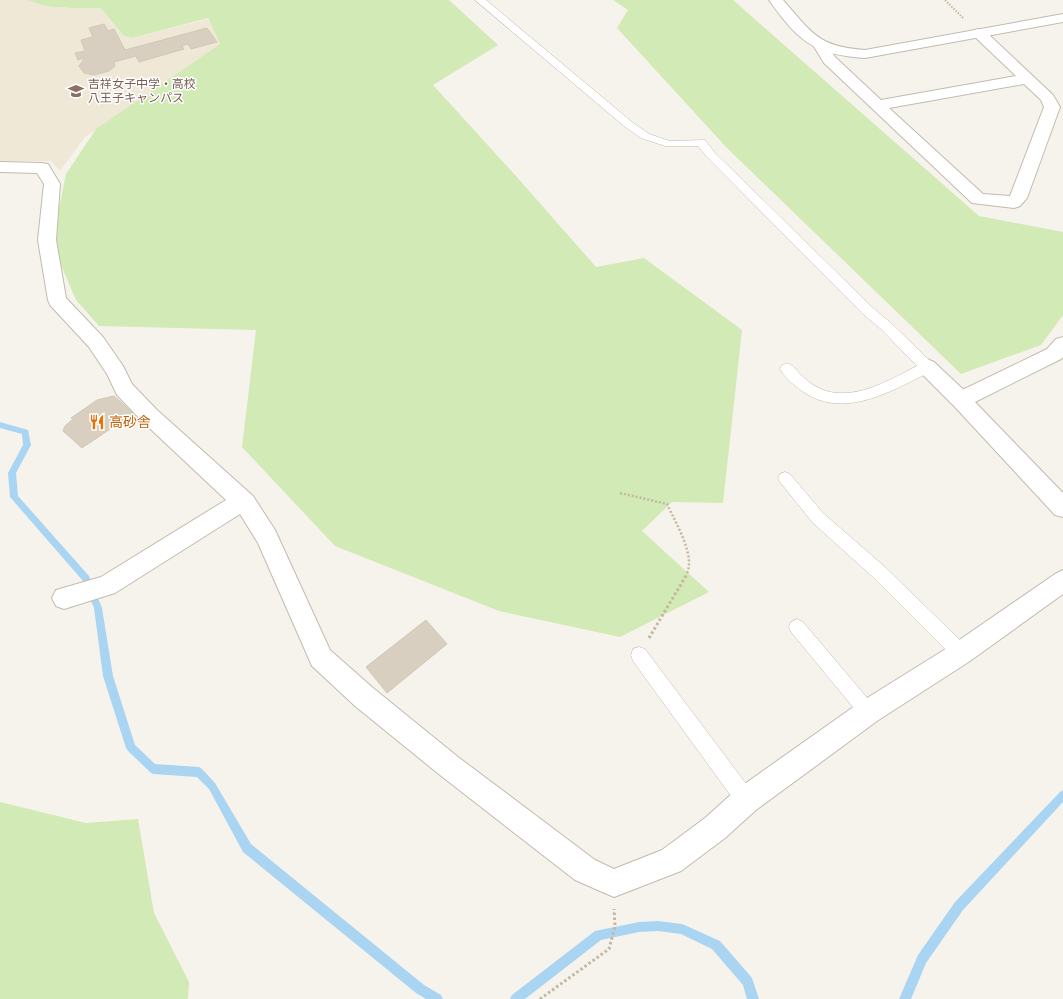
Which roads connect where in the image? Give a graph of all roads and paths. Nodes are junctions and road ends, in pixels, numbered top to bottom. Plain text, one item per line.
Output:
1 (480, 0) edge
2 (776, 0) edge
3 (1057, 19) edge
4 (1063, 30) edge
5 (979, 33) junction
6 (820, 45) junction
7 (1027, 79) junction
8 (877, 105) junction
9 (0, 167) edge
10 (1063, 344) edge
11 (927, 367) junction
12 (787, 369) dead end
13 (961, 400) junction
14 (785, 478) dead end
15 (620, 493) dead end
16 (242, 501) junction
17 (1063, 508) edge
18 (1063, 581) edge
19 (81, 593) dead end
20 (797, 627) dead end
21 (961, 653) junction
22 (639, 655) joint
23 (868, 712) junction
24 (746, 800) junction
25 (615, 926) dead end
26 (540, 999) edge

1 - 11 lane
2 - 6 street
3 - 4 street
3 - 5 street
5 - 6 street
5 - 7 street
6 - 8 street
7 - 8 street
7 - 8 street
9 - 16 street
10 - 13 street
11 - 12 lane
11 - 13 street
13 - 17 street
14 - 21 lane
15 - 22 path
16 - 19 street
16 - 24 street
18 - 21 street
20 - 23 lane
21 - 23 street
22 - 24 lane
23 - 24 street
25 - 26 path

